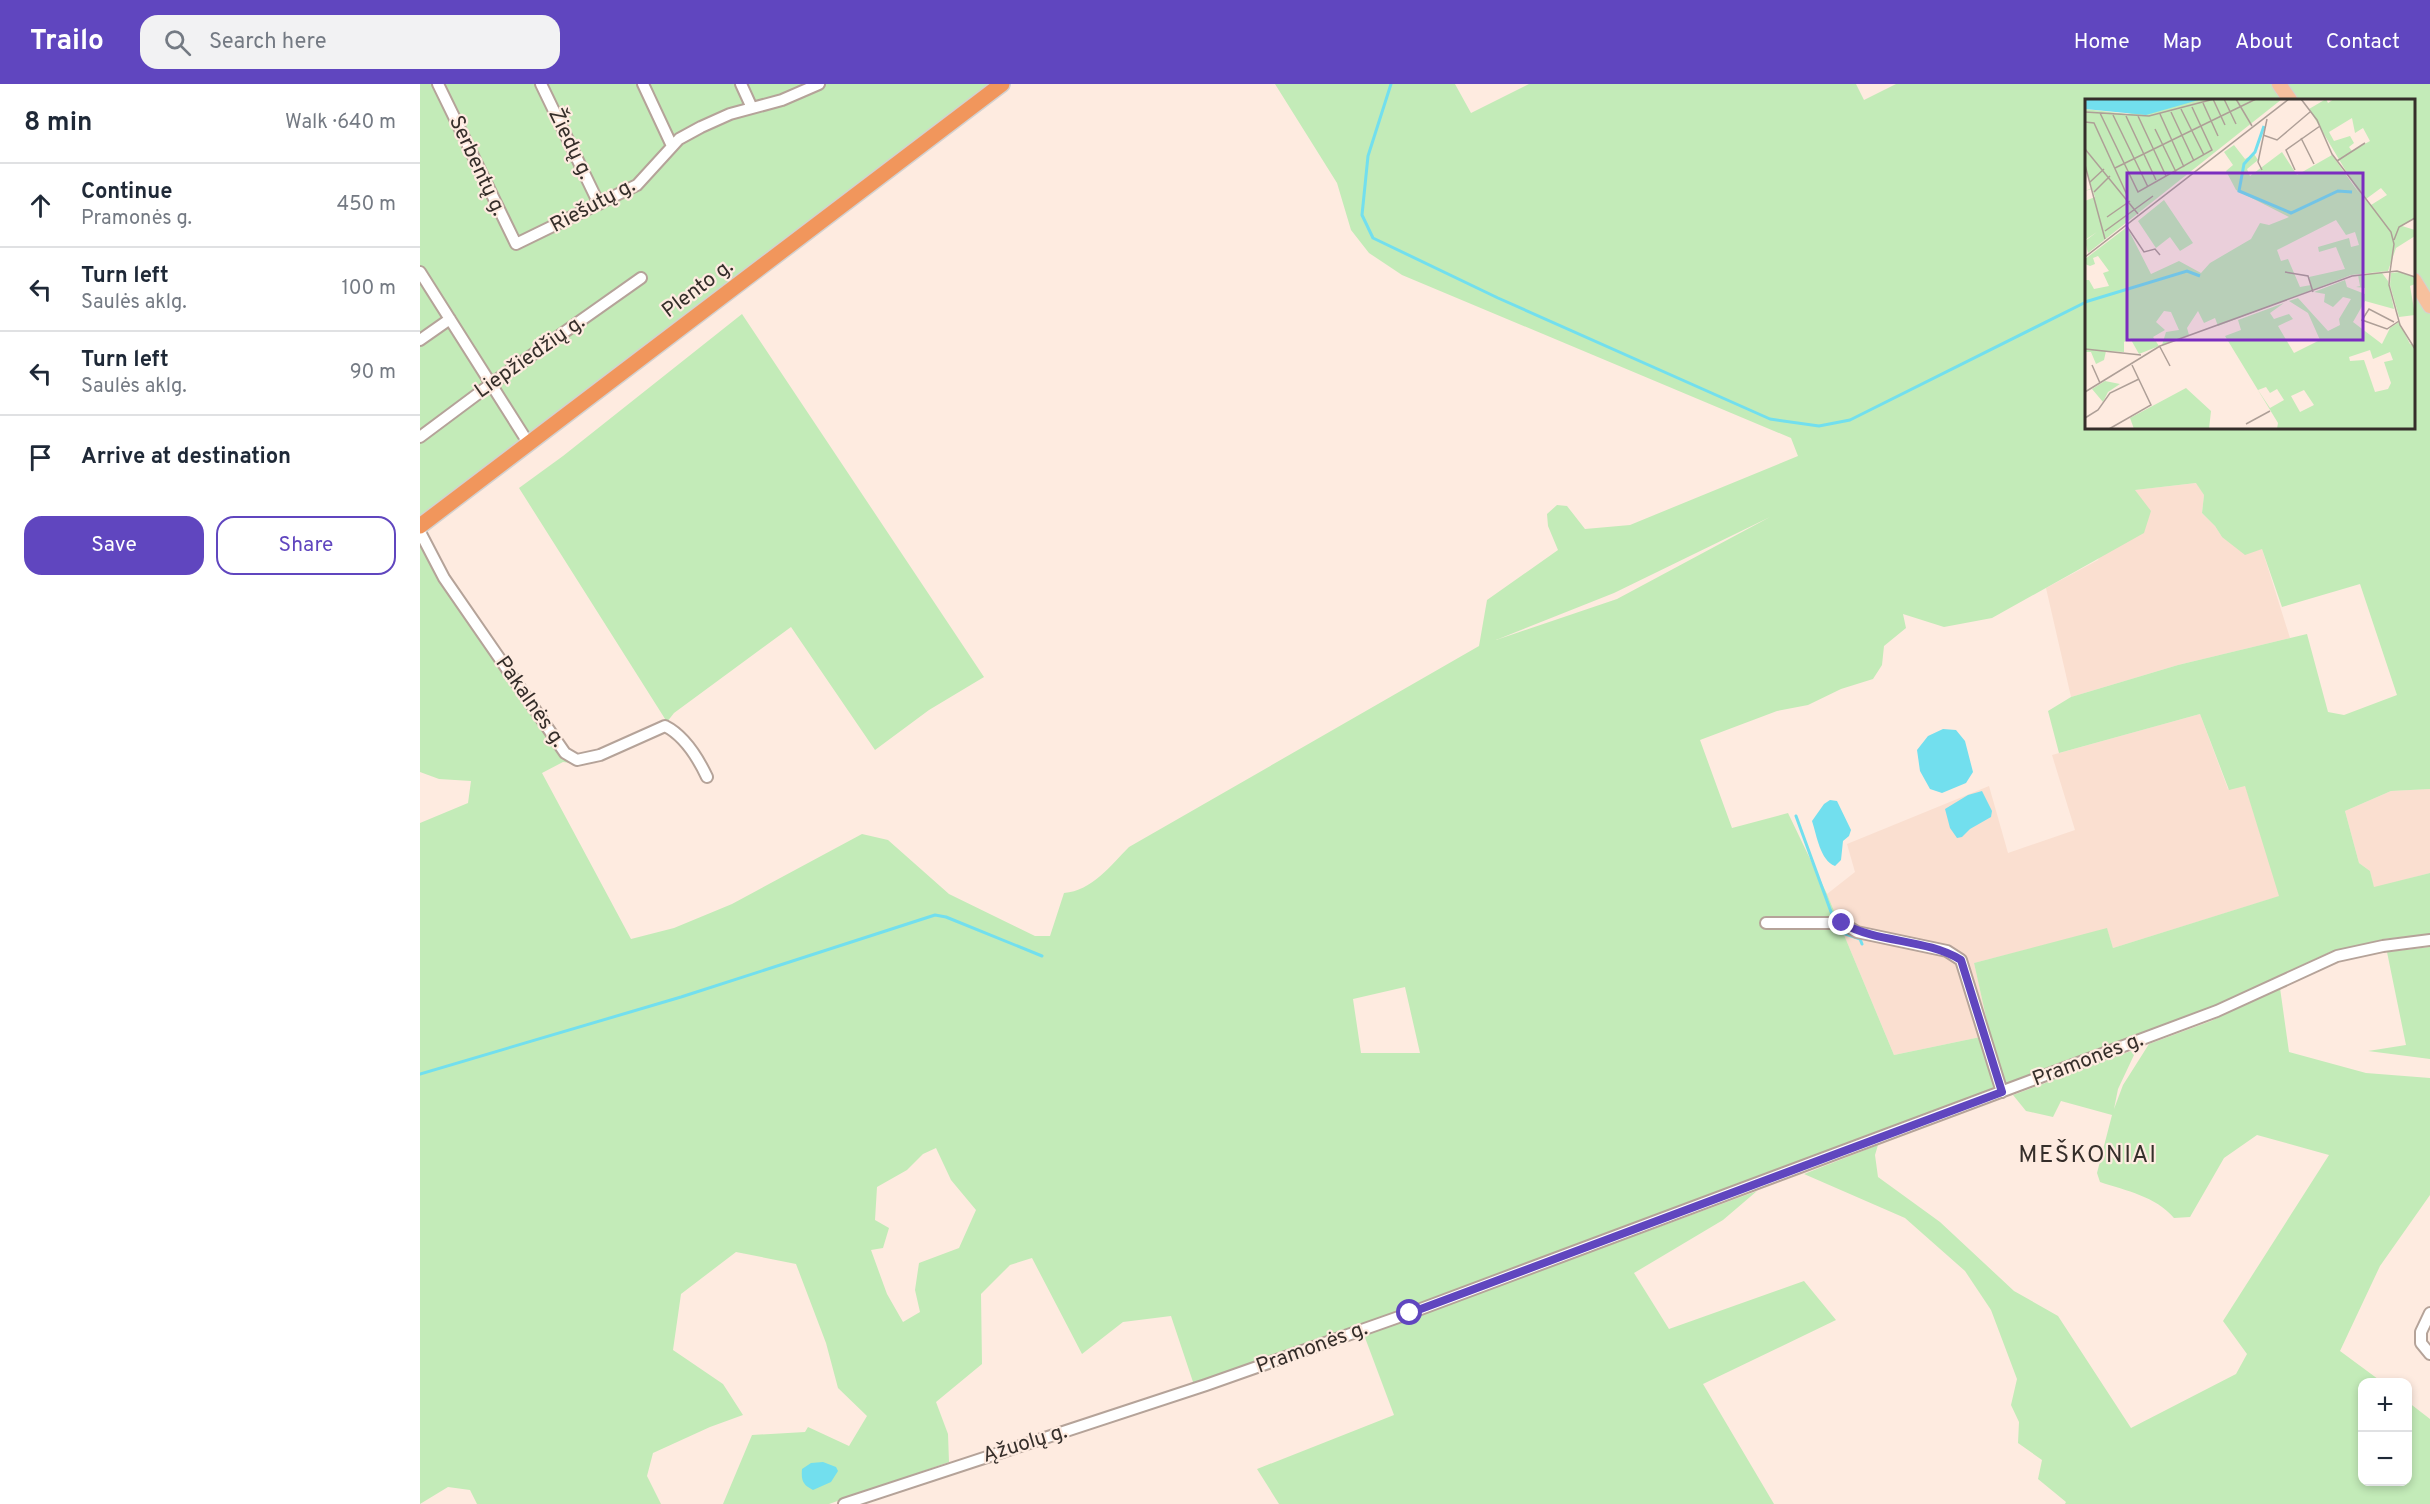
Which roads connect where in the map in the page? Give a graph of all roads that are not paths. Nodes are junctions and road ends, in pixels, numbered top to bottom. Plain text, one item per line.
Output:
1 (438, 84) edge
2 (541, 84) edge
3 (643, 84) edge
4 (741, 84) edge
5 (819, 84) edge
6 (1002, 84) edge
7 (2279, 84) edge
8 (2289, 99) edge
9 (752, 108) junction
10 (672, 146) junction
11 (599, 204) junction
12 (520, 244) joint
13 (421, 270) edge
14 (641, 278) dead end
15 (2415, 282) edge
16 (2430, 306) edge
17 (450, 319) junction
18 (420, 340) edge
19 (491, 384) junction
20 (420, 437) edge
21 (529, 444) junction
22 (420, 526) edge
23 (420, 532) edge
24 (707, 777) dead end
25 (1766, 923) dead end
26 (2430, 940) edge
27 (2002, 1092) junction
28 (2430, 1313) edge
29 (2430, 1354) edge
30 (1206, 1385) joint
31 (844, 1504) edge

1 - 12 street, Serbentų g.
2 - 11 street, Žiedų g.
3 - 10 street
4 - 9 street
5 - 9 street, Riešutų g.
6 - 21 highway, Plento g.
7 - 8 main road
9 - 10 street, Riešutų g.
10 - 11 street, Riešutų g.
11 - 12 street, Riešutų g.
13 - 17 street
14 - 19 street, Liepžiedžių g.
15 - 16 main road
17 - 18 street
17 - 19 street
19 - 20 street, Liepžiedžių g.
19 - 21 street
21 - 22 highway, Plento g.
23 - 24 street, Pakalnės g.
25 - 27 street
26 - 27 street, Pramonės g.
27 - 30 street, Pramonės g.
28 - 29 street
30 - 31 street, Ąžuolų g.

